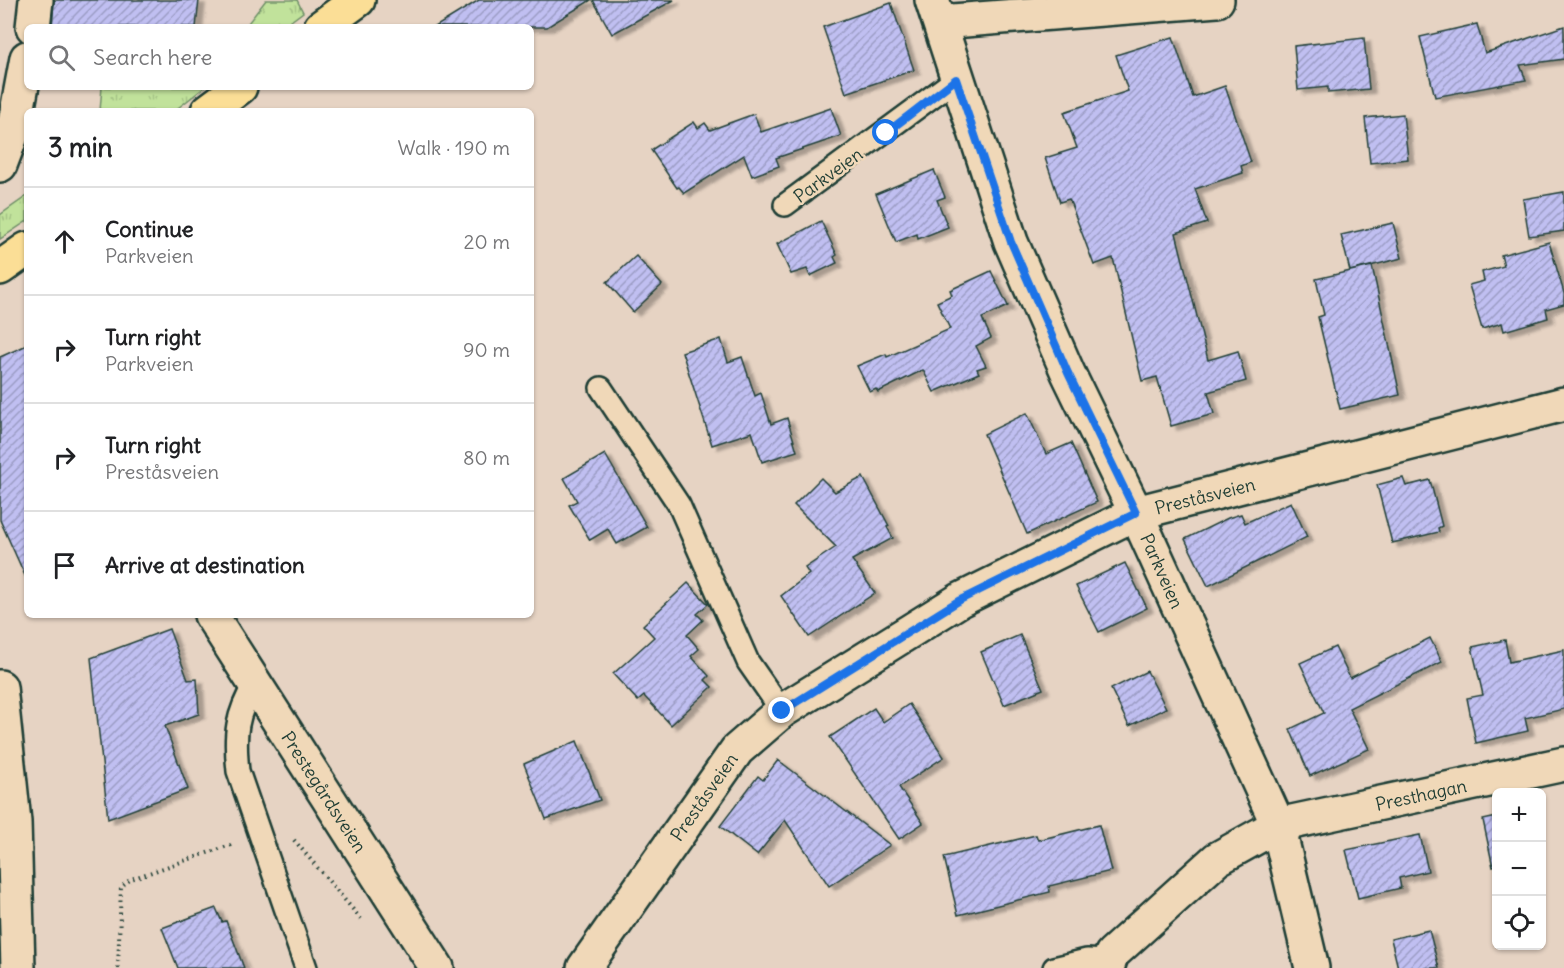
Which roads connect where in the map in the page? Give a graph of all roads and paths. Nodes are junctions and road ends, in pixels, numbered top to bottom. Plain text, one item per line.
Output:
1 (36, 0) edge
2 (358, 0) edge
3 (1217, 0) edge
4 (936, 11) edge
5 (33, 24) edge
6 (325, 24) edge
7 (24, 74) edge
8 (956, 79) junction
9 (236, 90) edge
10 (212, 108) edge
11 (0, 165) edge
12 (785, 205) dead end
13 (601, 388) dead end
14 (1564, 404) edge
15 (1136, 513) junction
16 (213, 618) edge
17 (255, 683) junction
18 (0, 687) edge
19 (782, 711) junction
20 (1564, 764) edge
21 (1278, 825) junction
22 (260, 835) junction
23 (363, 921) dead end
24 (1107, 965) edge
25 (18, 968) edge
26 (118, 968) edge
27 (306, 968) edge
28 (437, 968) edge
29 (584, 968) edge
30 (1054, 968) edge
31 (1312, 968) edge

1 - 5 street
2 - 6 main road
3 - 4 street
4 - 8 street, Parkveien
7 - 11 street
8 - 12 lane, Parkveien
8 - 15 street, Parkveien
9 - 10 main road
13 - 19 lane
14 - 15 street, Preståsveien
15 - 19 street, Preståsveien
15 - 21 street, Parkveien
16 - 17 street, Prestegårdsveien
17 - 22 lane
17 - 28 street, Prestegårdsveien
18 - 25 street
19 - 29 street, Preståsveien
20 - 21 street, Presthagan
21 - 24 street, Presthagan
21 - 31 street, Parkveien
22 - 23 path
22 - 26 path
22 - 27 lane
24 - 30 lane

